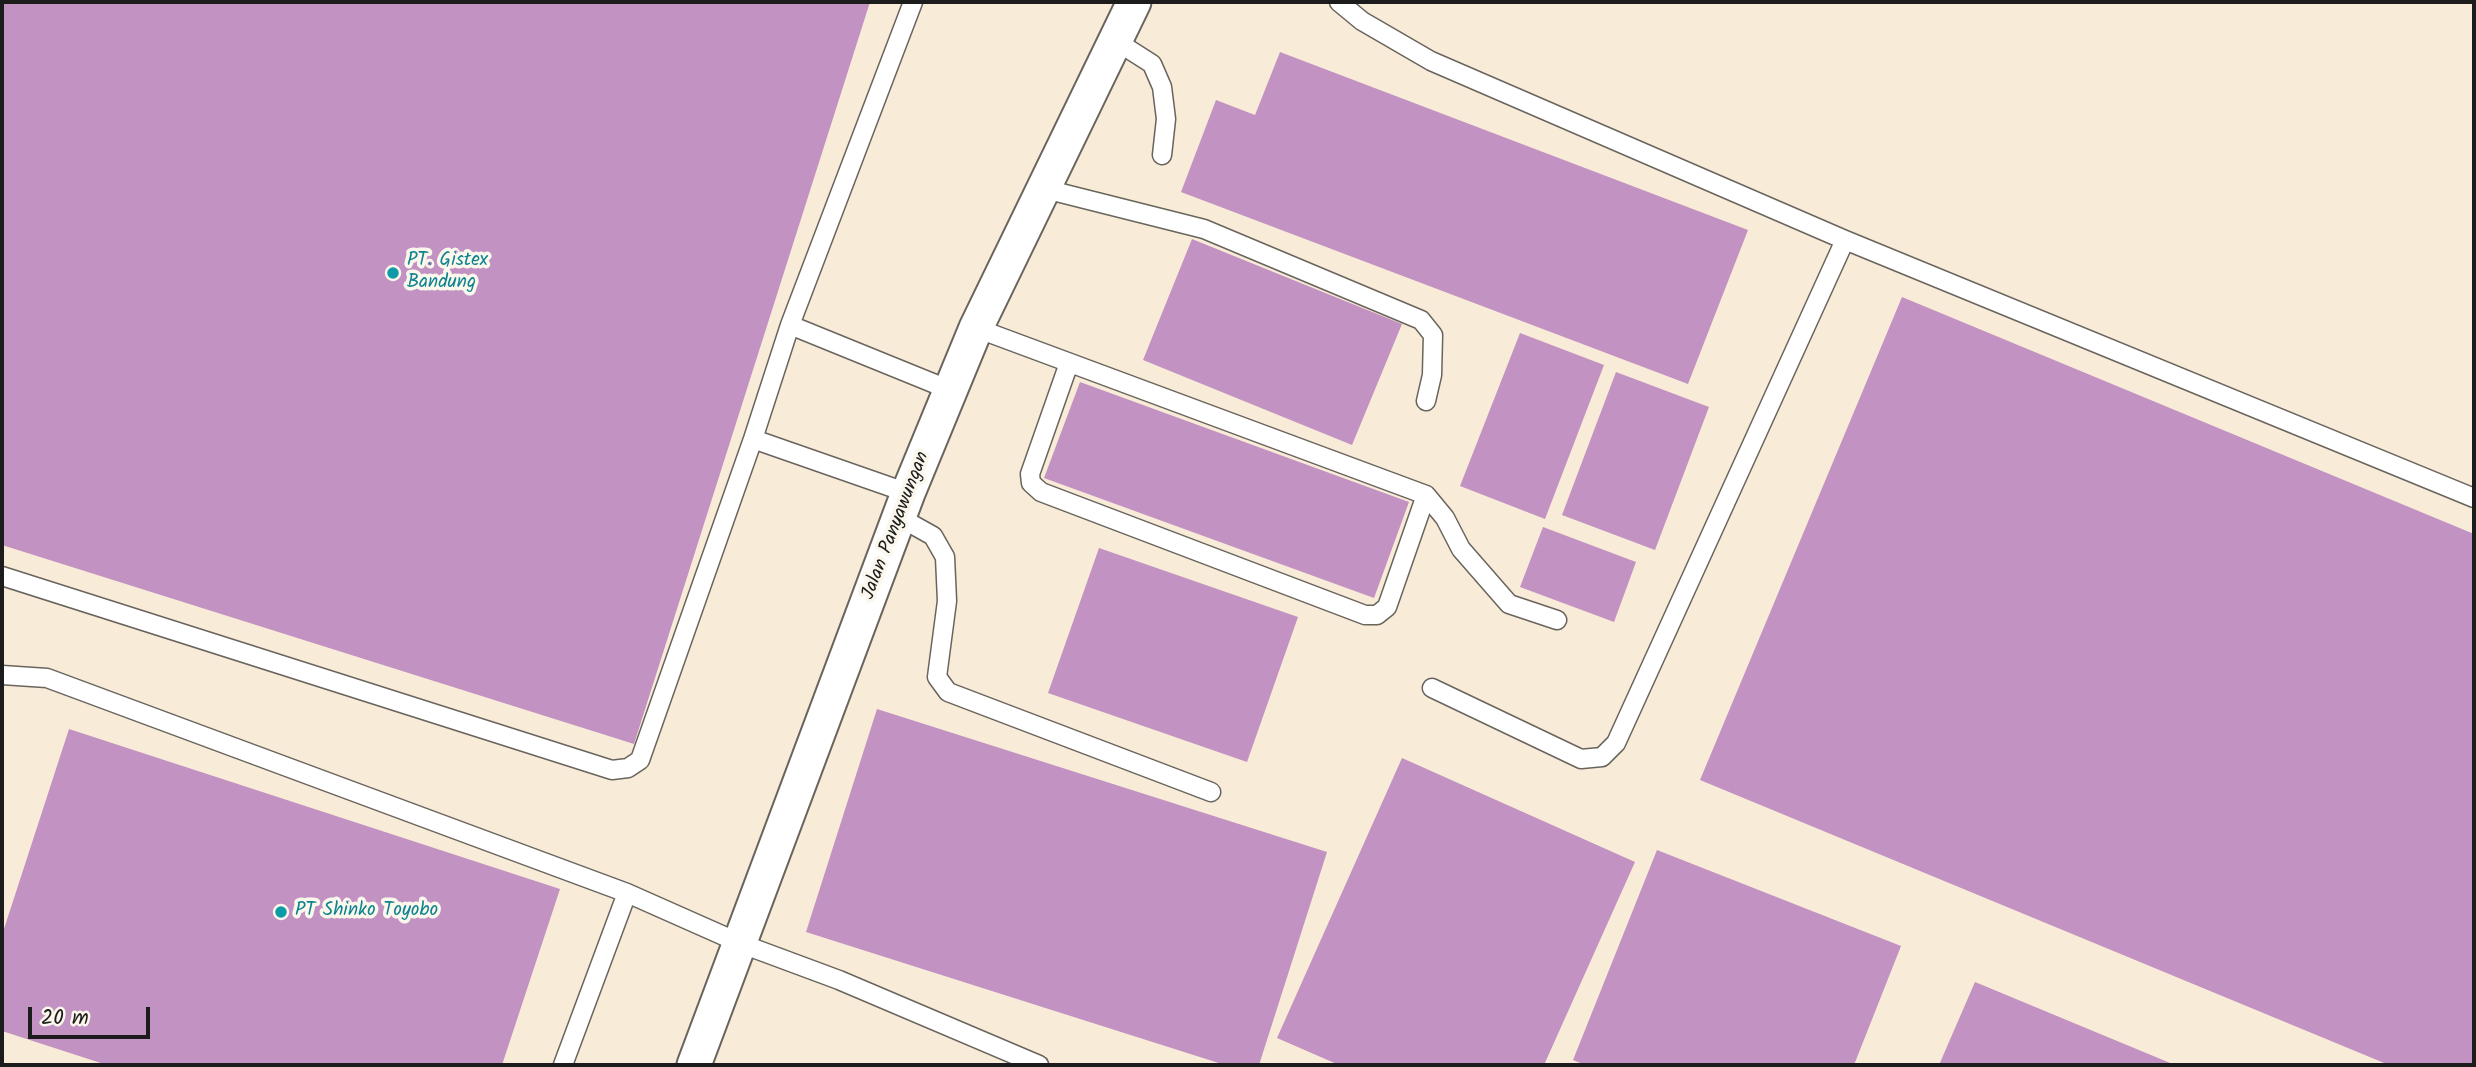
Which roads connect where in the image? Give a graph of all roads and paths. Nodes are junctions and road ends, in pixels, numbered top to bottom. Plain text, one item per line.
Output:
1 (913, 2) edge
2 (1134, 2) edge
3 (1339, 2) edge
4 (1116, 41) junction
5 (1162, 155) dead end
6 (1045, 189) junction
7 (1845, 240) junction
8 (790, 325) junction
9 (976, 328) junction
10 (1069, 363) junction
11 (950, 390) junction
12 (1426, 401) dead end
13 (753, 439) junction
14 (1426, 495) junction
15 (2474, 498) edge
16 (903, 505) junction
17 (2, 576) edge
18 (1557, 620) dead end
19 (2, 676) edge
20 (1432, 688) dead end
21 (1211, 792) dead end
22 (627, 893) junction
23 (742, 944) junction
24 (563, 1065) edge
25 (694, 1065) edge
26 (1038, 1065) edge

1 - 8 lane
2 - 4 street, Jalan Panyawungan
3 - 7 lane
4 - 5 lane
4 - 6 street, Jalan Panyawungan
6 - 9 street, Jalan Panyawungan
6 - 12 lane
7 - 15 lane
7 - 20 lane
8 - 11 lane
8 - 13 lane
9 - 10 lane
9 - 11 street, Jalan Panyawungan
10 - 14 lane
10 - 14 lane
11 - 16 street, Jalan Panyawungan
13 - 16 lane
13 - 17 lane
14 - 18 lane
16 - 21 lane
16 - 23 street, Jalan Panyawungan
19 - 22 lane
22 - 23 lane
22 - 24 lane
23 - 25 street, Jalan Panyawungan
23 - 26 lane

